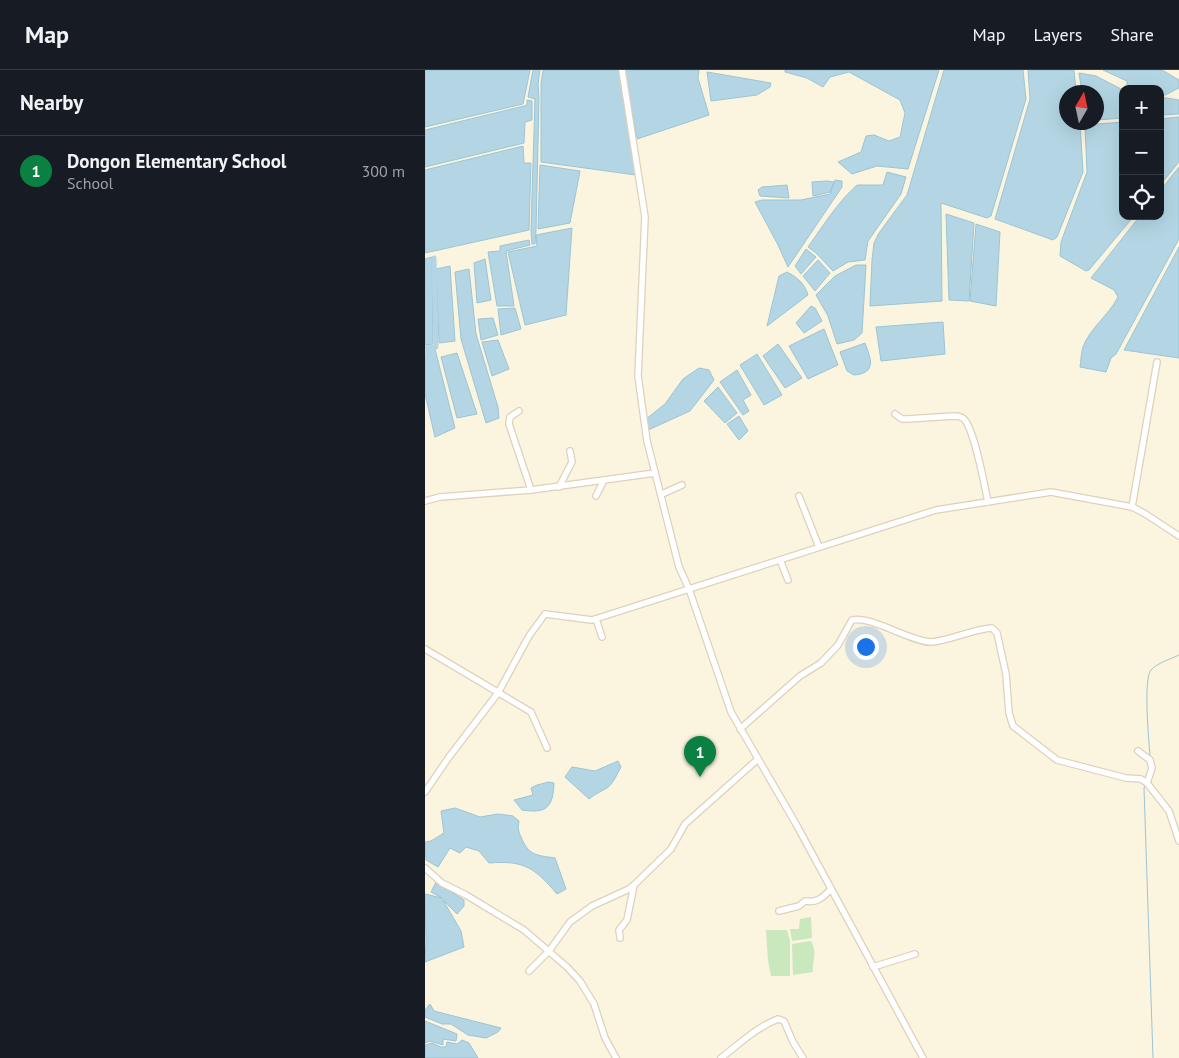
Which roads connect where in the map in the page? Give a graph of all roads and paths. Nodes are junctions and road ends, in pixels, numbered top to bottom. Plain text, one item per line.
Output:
1 (623, 70) edge
2 (1157, 362) dead end
3 (519, 411) dead end
4 (895, 414) dead end
5 (570, 451) dead end
6 (655, 473) junction
7 (604, 480) junction
8 (682, 485) dead end
9 (559, 486) junction
10 (531, 490) junction
11 (662, 494) junction
12 (596, 496) dead end
13 (799, 496) dead end
14 (425, 501) edge
15 (988, 502) junction
16 (1132, 507) junction
17 (1179, 536) edge
18 (819, 547) junction
19 (780, 560) junction
20 (788, 580) dead end
21 (689, 589) junction
22 (596, 619) junction
23 (602, 637) dead end
24 (425, 650) edge
25 (498, 693) junction
26 (740, 729) junction
27 (547, 748) dead end
28 (1138, 751) dead end
29 (758, 759) junction
30 (1147, 783) junction
31 (425, 792) edge
32 (1179, 841) edge
33 (425, 868) edge
34 (634, 886) junction
35 (831, 889) junction
36 (779, 911) dead end
37 (619, 938) dead end
38 (549, 952) junction
39 (915, 954) dead end
40 (873, 967) junction
41 (529, 971) dead end
42 (616, 1058) edge
43 (721, 1058) edge
44 (803, 1058) edge
45 (923, 1058) edge

1 - 6 street
2 - 16 street
3 - 10 street
4 - 15 street
5 - 9 street
6 - 7 street
6 - 11 street
7 - 9 street
7 - 12 street
8 - 11 street
9 - 10 street
10 - 14 street
11 - 21 street
13 - 18 street
15 - 16 street
15 - 18 street
16 - 17 street
18 - 19 street
19 - 20 street
19 - 21 street
21 - 22 street
21 - 26 street
22 - 23 street
22 - 25 street
24 - 25 street
25 - 27 street
25 - 31 street
26 - 29 street
26 - 30 street
28 - 30 street
29 - 34 street
29 - 35 street
30 - 32 street
33 - 38 street
34 - 37 street
34 - 38 street
35 - 36 street
35 - 40 street
38 - 41 street
38 - 42 street
39 - 40 street
40 - 45 street
43 - 44 street

